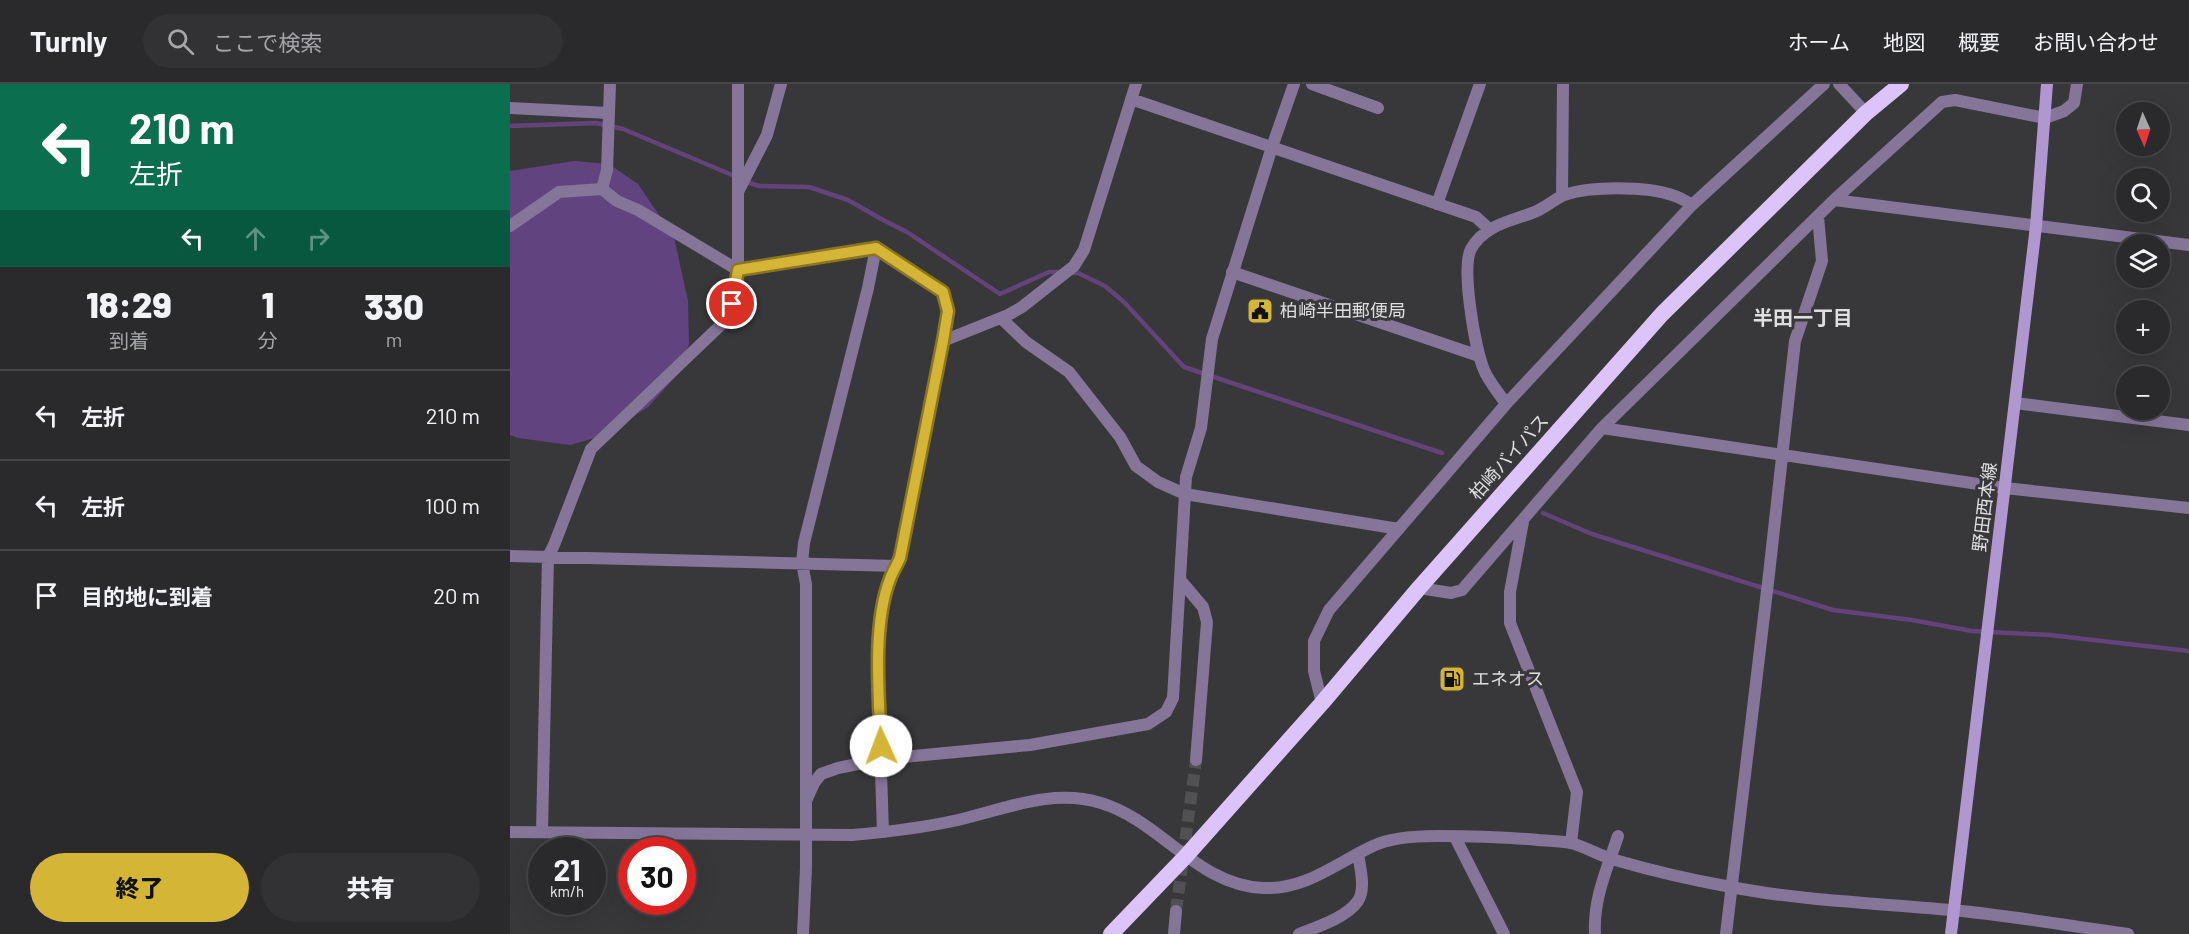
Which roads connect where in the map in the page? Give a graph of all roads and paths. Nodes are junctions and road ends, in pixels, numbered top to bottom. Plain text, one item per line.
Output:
1 (610, 84) edge
2 (738, 84) edge
3 (781, 84) edge
4 (1136, 84) edge
5 (1294, 84) edge
6 (1312, 84) edge
7 (1480, 84) edge
8 (1563, 84) edge
9 (1824, 84) edge
10 (1839, 84) edge
11 (1901, 84) edge
12 (2047, 84) edge
13 (2077, 84) edge
14 (1131, 99) junction
15 (510, 108) edge
16 (1378, 108) dead end
17 (609, 112) junction
18 (1866, 113) junction
19 (2045, 118) junction
20 (1272, 147) junction
21 (602, 189) junction
22 (740, 190) junction
23 (1562, 196) junction
24 (1834, 200) junction
25 (1437, 204) junction
26 (1692, 205) junction
27 (1818, 216) junction
28 (510, 226) edge
29 (2036, 226) junction
30 (1489, 229) junction
31 (2189, 245) edge
32 (876, 248) junction
33 (738, 270) junction
34 (1232, 272) junction
35 (1001, 318) junction
36 (943, 341) junction
37 (1479, 356) junction
38 (1506, 404) junction
39 (2015, 404) junction
40 (2189, 425) edge
41 (1602, 428) junction
42 (1782, 455) junction
43 (2005, 488) junction
44 (1185, 494) junction
45 (2189, 508) edge
46 (1523, 521) junction
47 (1399, 529) junction
48 (510, 556) edge
49 (548, 557) junction
50 (802, 563) junction
51 (897, 566) junction
52 (1181, 581) junction
53 (1419, 588) junction
54 (1322, 703) junction
55 (882, 759) junction
56 (1196, 760) tunnel mouth
57 (806, 801) junction
58 (510, 832) edge
59 (542, 832) junction
60 (883, 832) junction
61 (806, 834) junction
62 (1618, 836) dead end
63 (1455, 837) junction
64 (1571, 843) junction
65 (1358, 854) junction
66 (1186, 856) junction
67 (1610, 859) junction
68 (1167, 875) junction
69 (1732, 888) junction
70 (1954, 910) junction
71 (1176, 911) tunnel mouth
72 (803, 934) edge
73 (1111, 934) edge
74 (1120, 934) edge
75 (1174, 934) edge
76 (1299, 934) edge
77 (1504, 934) edge
78 (1595, 934) edge
79 (1726, 934) edge
80 (1951, 934) edge
81 (2128, 934) edge

1 - 17 street
2 - 22 street
3 - 22 street
4 - 14 street
5 - 20 street
6 - 16 street
7 - 25 street
8 - 23 street
9 - 26 street
10 - 18 street
11 - 18 highway, 柏崎バイパス
12 - 19 main road, 野田西本線
13 - 19 street
14 - 20 street
14 - 35 street
15 - 17 street
17 - 21 street
18 - 53 highway, 柏崎バイパス
19 - 24 street
19 - 29 main road, 野田西本線
20 - 25 street
20 - 34 street
21 - 28 street
21 - 33 street
22 - 33 street
23 - 26 street
23 - 30 street
24 - 27 street
24 - 29 street
25 - 30 street
26 - 38 street
27 - 41 street
27 - 42 street
29 - 31 street
29 - 39 main road, 野田西本線
30 - 37 street
32 - 33 street
32 - 36 street
32 - 50 street
33 - 49 street
34 - 37 street
34 - 44 street
35 - 36 street
35 - 44 street
36 - 51 street
37 - 38 street
38 - 47 street
39 - 40 street
39 - 43 main road, 野田西本線
41 - 42 street
41 - 46 street
42 - 43 street
42 - 69 street
43 - 45 street
43 - 70 main road, 野田西本線
44 - 47 street
44 - 52 street
46 - 53 street
46 - 64 street
47 - 54 street
48 - 49 street
49 - 50 street
49 - 59 street
50 - 51 street
50 - 57 street
51 - 55 street
52 - 55 street
52 - 56 street
53 - 54 highway, 柏崎バイパス
54 - 66 highway, 柏崎バイパス
55 - 57 street
55 - 60 street
57 - 61 street
58 - 59 street
59 - 61 street
60 - 61 street
60 - 66 street
61 - 72 street
62 - 67 street
63 - 64 street
63 - 65 street
63 - 77 street
64 - 67 street
65 - 66 street
65 - 76 street
66 - 68 highway, 柏崎バイパス
67 - 69 street
67 - 78 street
68 - 73 highway, 柏崎バイパス
68 - 74 highway, 柏崎バイパス
69 - 70 street
69 - 79 street
70 - 80 main road, 野田西本線
70 - 81 street
71 - 75 street

